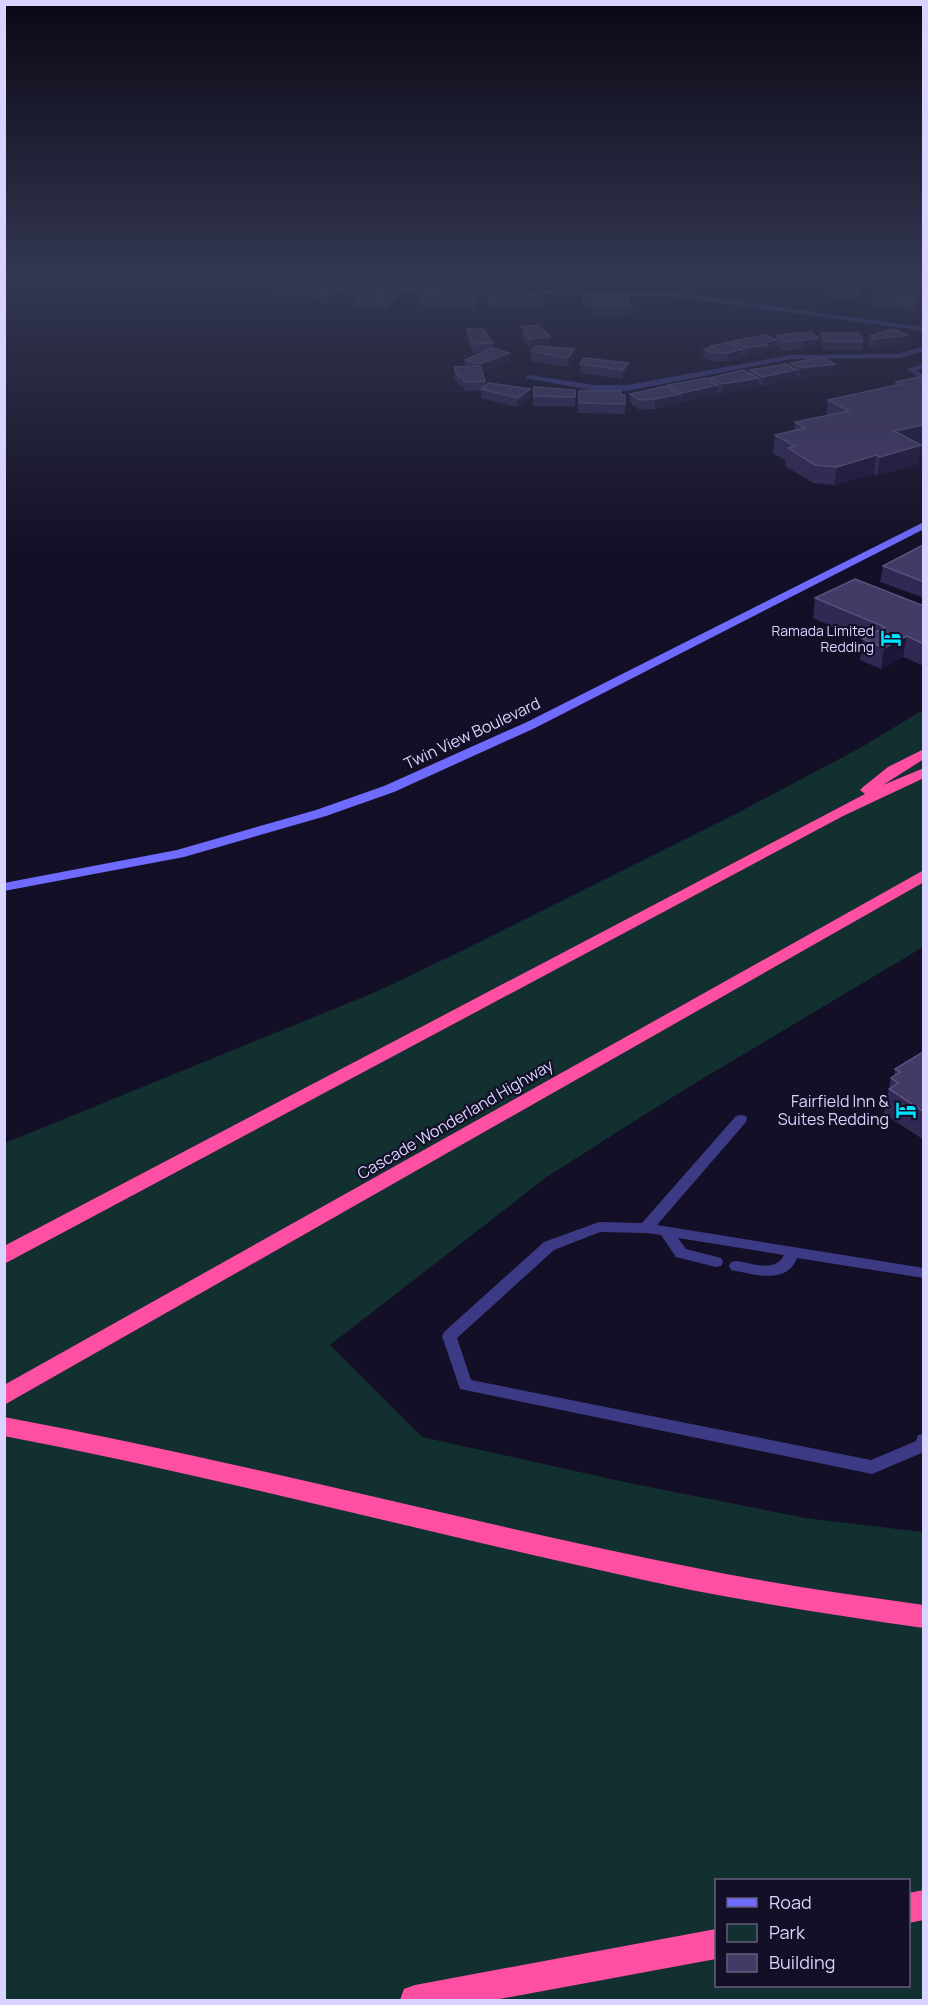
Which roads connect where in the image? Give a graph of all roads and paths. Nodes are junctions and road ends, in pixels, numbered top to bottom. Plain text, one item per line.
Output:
1 (730, 369) edge
2 (911, 369) edge
3 (529, 378) dead end
4 (924, 378) edge
5 (924, 525) edge
6 (924, 753) edge
7 (924, 772) edge
8 (837, 813) junction
9 (920, 878) edge
10 (4, 887) edge
11 (741, 1119) dead end
12 (646, 1228) junction
13 (666, 1232) junction
14 (792, 1252) junction
15 (4, 1256) edge
16 (716, 1262) dead end
17 (736, 1266) dead end
18 (924, 1273) edge
19 (4, 1396) edge
20 (4, 1426) edge
21 (924, 1440) edge
22 (924, 1617) edge
23 (715, 1944) edge
24 (416, 2001) edge

1 - 3 street
2 - 4 lane
5 - 10 street, Twin View Boulevard
6 - 8 highway
7 - 8 highway
8 - 15 highway
9 - 19 highway, Cascade Wonderland Highway
11 - 12 lane
12 - 13 lane
12 - 21 lane
13 - 14 lane
13 - 16 lane
14 - 17 lane
14 - 18 lane
20 - 22 highway
23 - 24 highway

